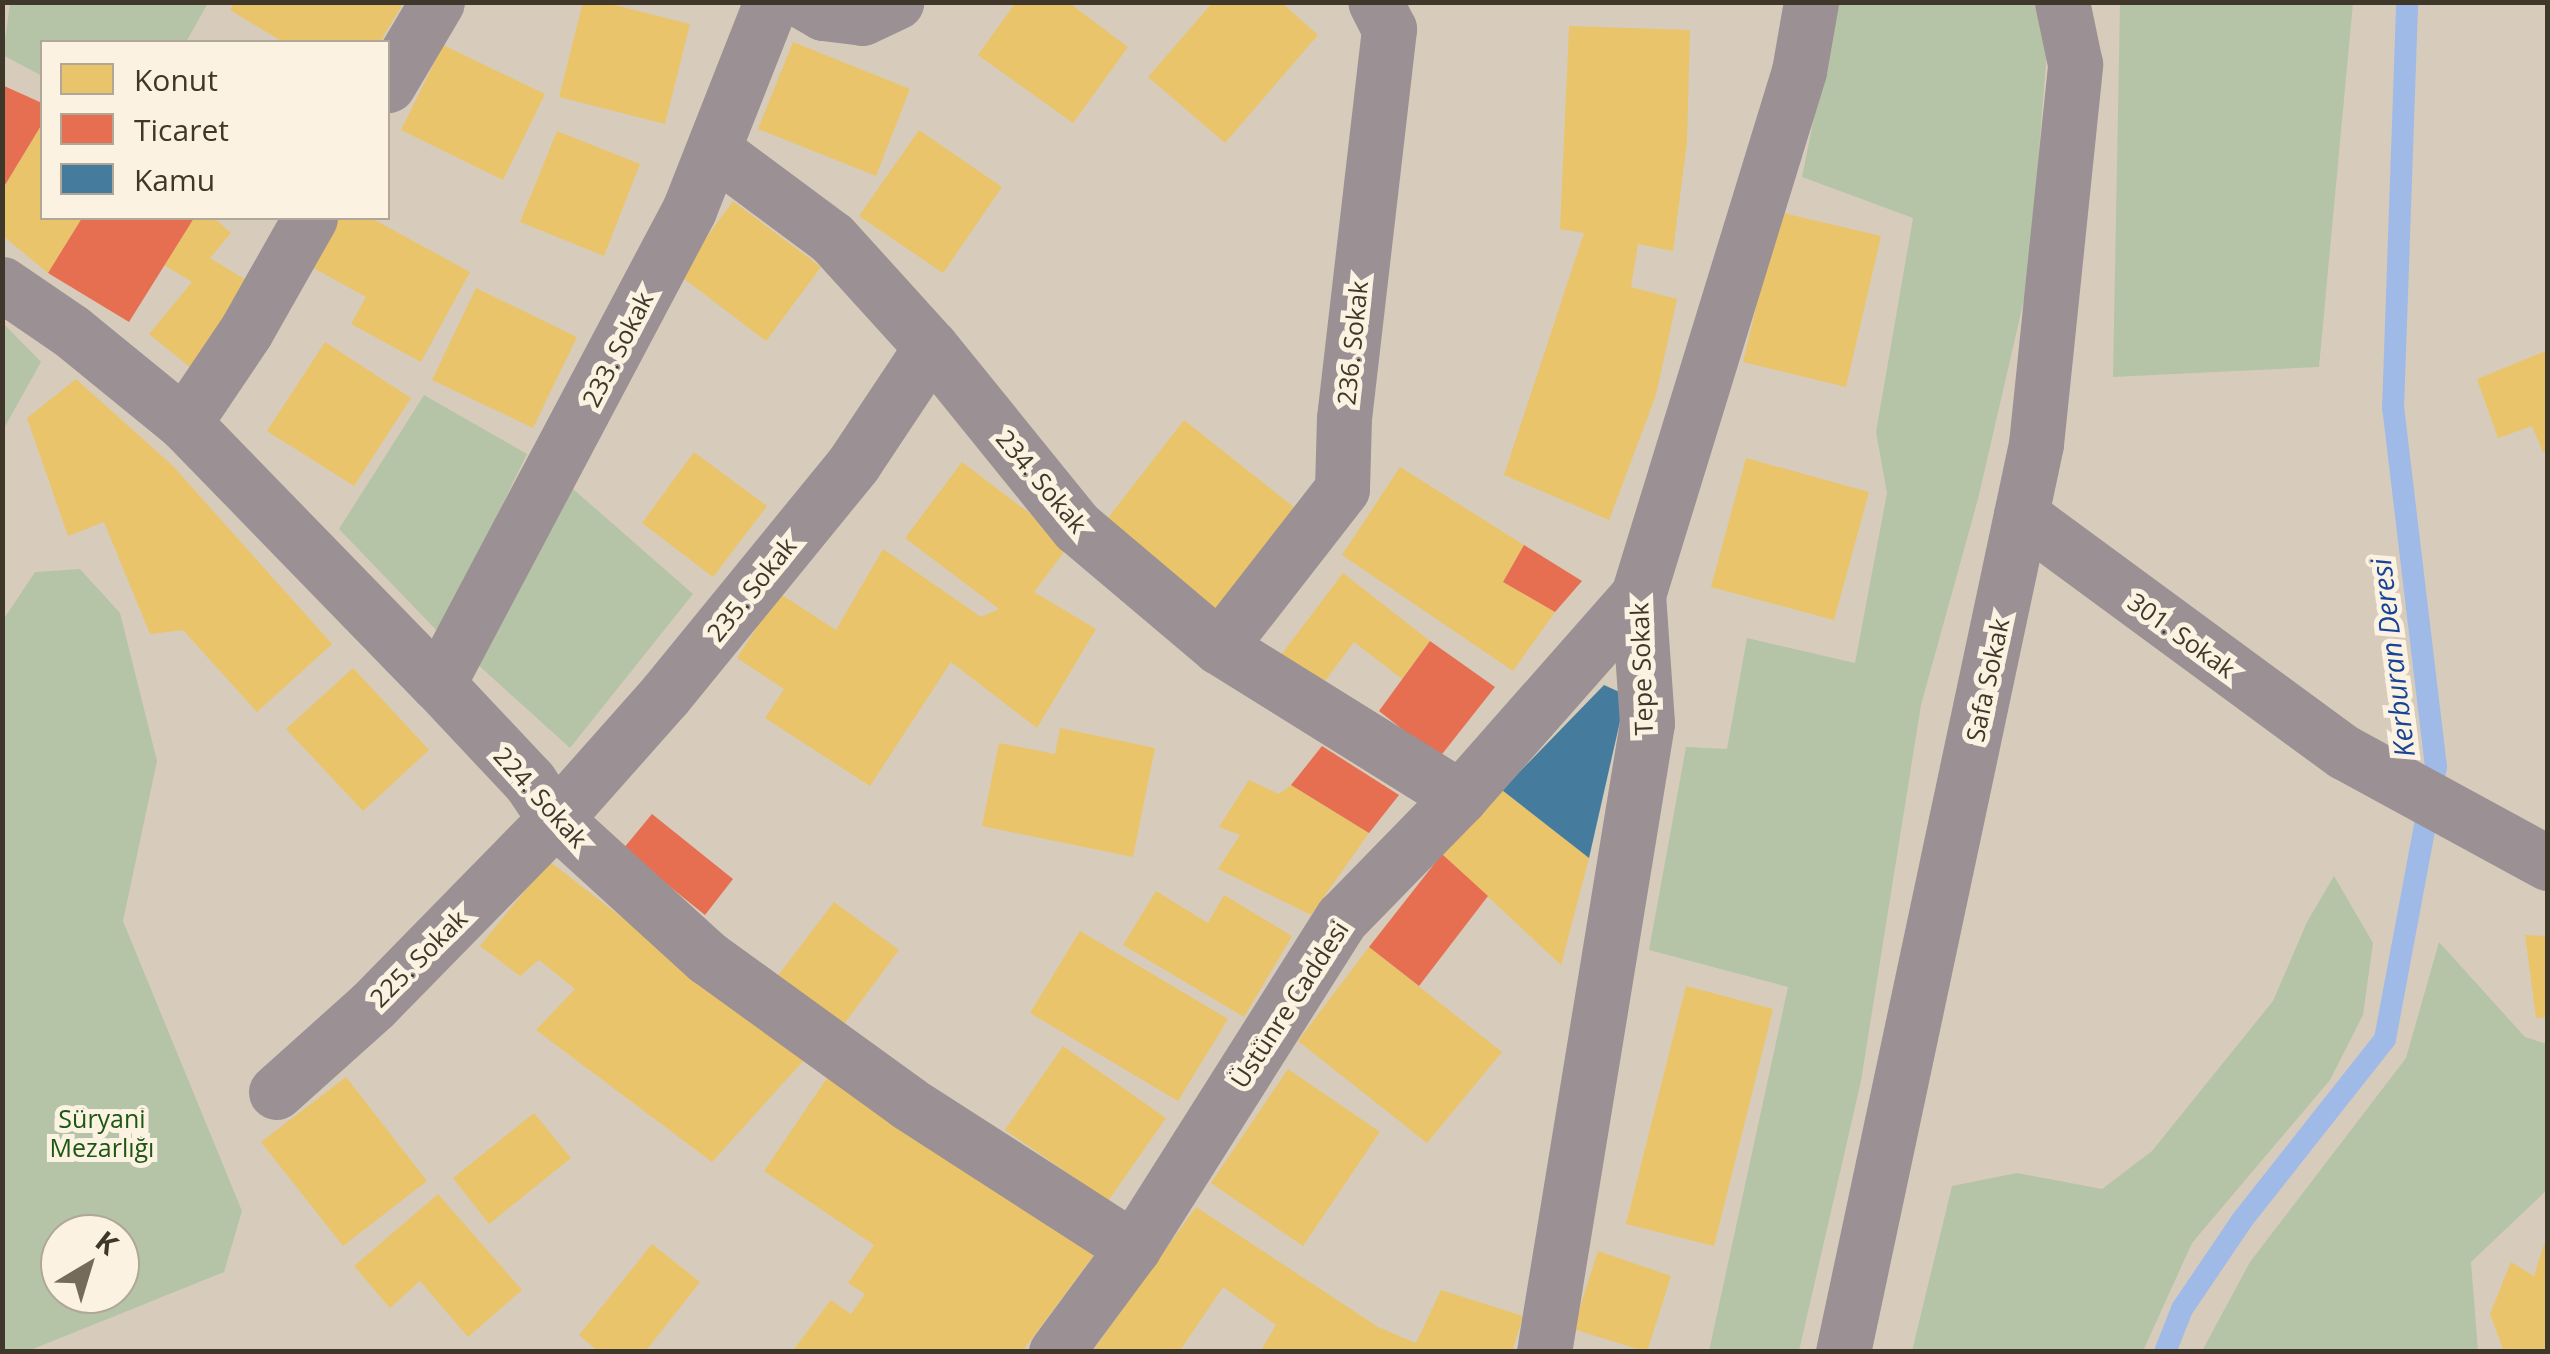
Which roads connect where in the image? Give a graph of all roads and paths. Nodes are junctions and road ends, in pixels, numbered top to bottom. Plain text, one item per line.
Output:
1 (437, 2) edge
2 (771, 2) edge
3 (804, 2) edge
4 (896, 2) edge
5 (1375, 2) edge
6 (1767, 2) edge
7 (1811, 2) edge
8 (2062, 2) edge
9 (1799, 72) junction
10 (390, 82) edge
11 (716, 152) junction
12 (309, 220) edge
13 (2, 284) edge
14 (931, 346) junction
15 (184, 423) junction
16 (2021, 515) junction
17 (1638, 595) junction
18 (1219, 647) junction
19 (438, 684) junction
20 (1460, 797) junction
21 (555, 819) junction
22 (2548, 863) edge
23 (276, 1092) dead end
24 (1133, 1248) junction
25 (1056, 1352) edge
26 (1544, 1352) edge
27 (1843, 1352) edge

1 - 10 street
2 - 11 street, 233. Sokak
3 - 4 street
5 - 18 street, 236. Sokak
6 - 9 street
7 - 9 street, Tepe Sokak
8 - 16 street, Safa Sokak
9 - 17 street, Tepe Sokak
11 - 14 street, 234. Sokak
11 - 19 street, 233. Sokak
12 - 15 street
13 - 15 street, 224. Sokak
14 - 18 street, 234. Sokak
14 - 21 street, 235. Sokak
15 - 19 street, 224. Sokak
16 - 22 street, 301. Sokak
16 - 27 street, Safa Sokak
17 - 20 street, Üstünre Caddesi
17 - 26 street, Tepe Sokak
18 - 20 street, 234. Sokak
19 - 21 street, 224. Sokak
20 - 24 street, Üstünre Caddesi
21 - 23 street, 225. Sokak
21 - 24 street, 224. Sokak
24 - 25 street, Üstünre Caddesi

